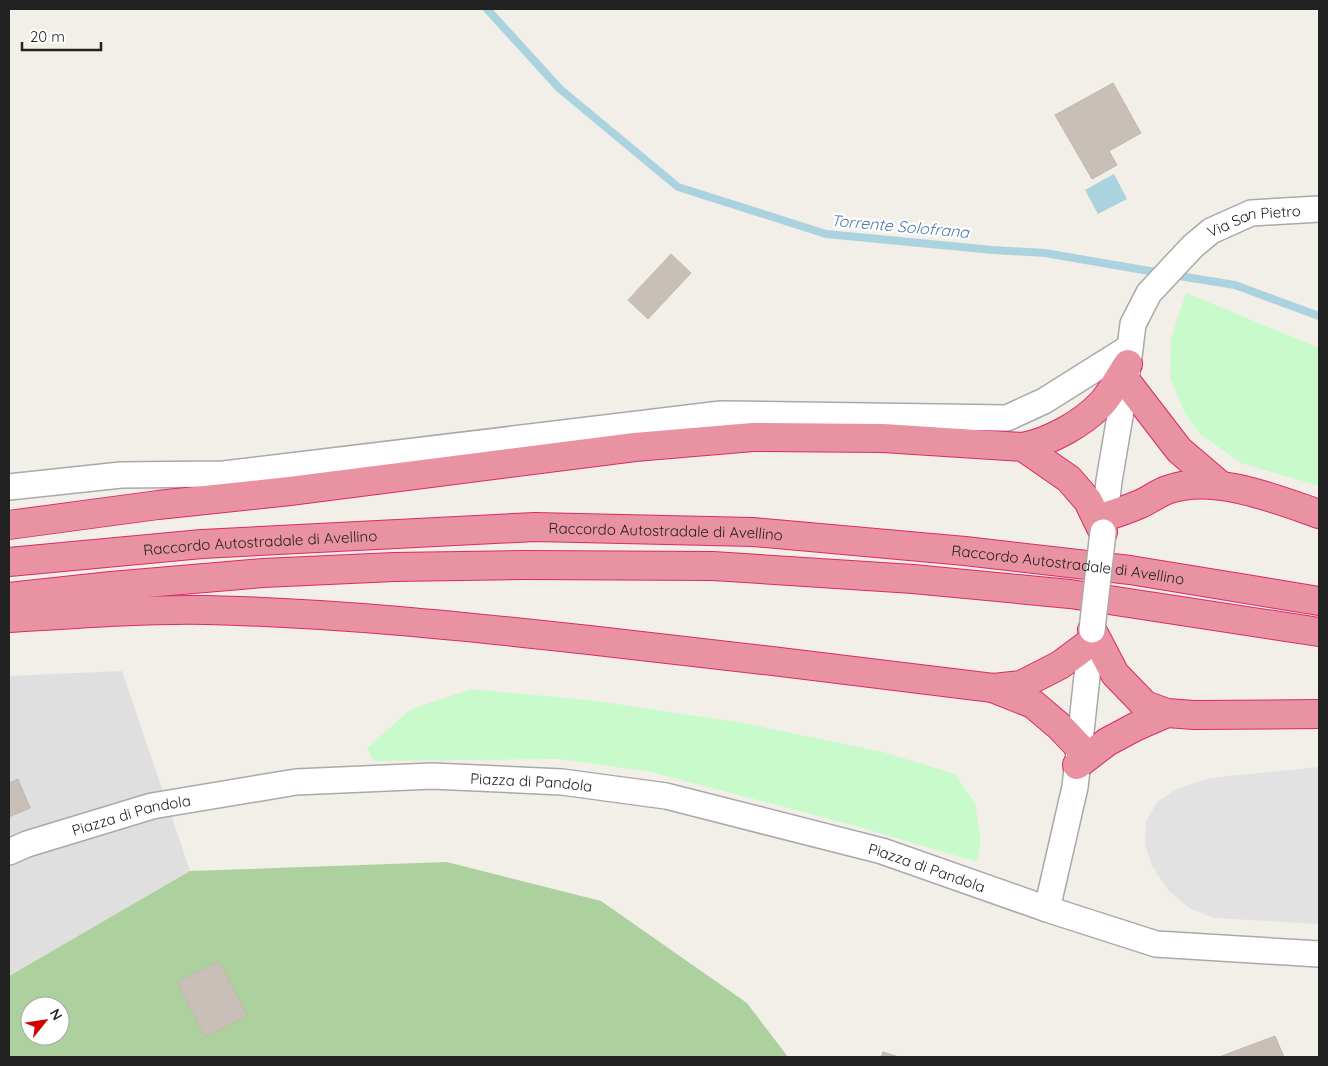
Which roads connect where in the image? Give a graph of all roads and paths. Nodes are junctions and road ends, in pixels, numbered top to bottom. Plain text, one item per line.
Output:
1 (1319, 209) edge
2 (1128, 364) junction
3 (1023, 447) junction
4 (1220, 485) junction
5 (9, 487) edge
6 (1319, 514) edge
7 (1104, 524) junction
8 (9, 525) edge
9 (9, 562) edge
10 (9, 597) edge
11 (1319, 601) edge
12 (9, 618) edge
13 (1319, 632) edge
14 (1092, 636) junction
15 (993, 688) junction
16 (1167, 713) junction
17 (1319, 714) edge
18 (1078, 756) junction
19 (9, 852) edge
20 (1047, 908) junction
21 (1319, 954) edge

1 - 2 street, Via San Pietro
2 - 3 highway
2 - 4 highway
2 - 5 street
2 - 7 street, Via San Pietro
3 - 7 highway
3 - 8 highway
4 - 6 highway
4 - 7 highway
7 - 14 street, Via San Pietro, bridge
9 - 11 highway, Raccordo Autostradale di Avellino
10 - 13 highway, Raccordo Autostradale di Avellino
12 - 15 highway
14 - 15 highway
14 - 16 highway
14 - 18 street, Via San Pietro
15 - 18 highway
16 - 17 highway
16 - 18 highway
18 - 20 street, Via San Pietro
19 - 20 street, Piazza di Pandola
20 - 21 street, Piazza di Pandola

